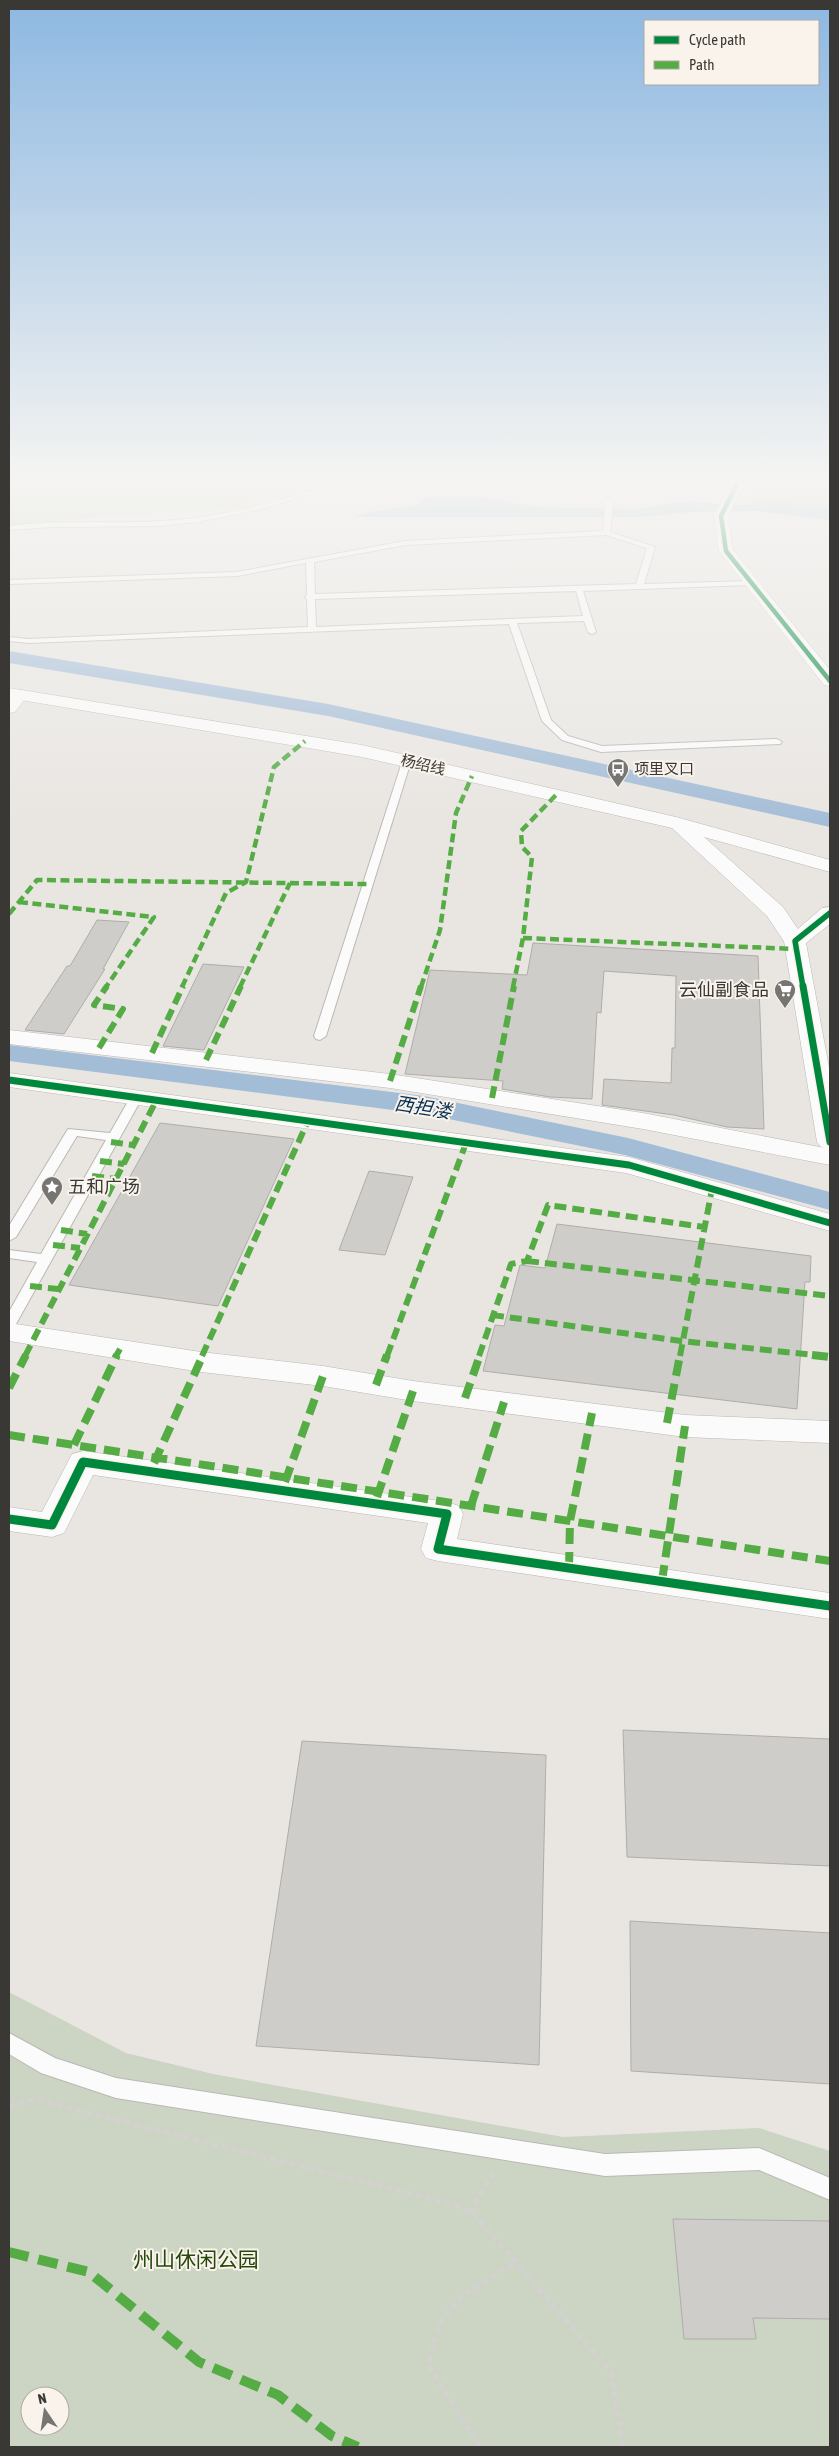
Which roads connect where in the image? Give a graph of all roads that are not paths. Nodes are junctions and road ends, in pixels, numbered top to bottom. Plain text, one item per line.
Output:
1 (310, 599) edge
2 (582, 599) edge
3 (764, 599) edge
4 (588, 618) junction
5 (512, 622) junction
6 (312, 630) junction
7 (592, 632) dead end
8 (9, 639) edge
9 (830, 681) edge
10 (12, 698) edge
11 (777, 742) dead end
12 (406, 761) junction
13 (676, 823) junction
14 (830, 866) edge
15 (830, 914) edge
16 (795, 941) junction
17 (320, 1036) dead end
18 (9, 1037) edge
19 (9, 1080) edge
20 (136, 1098) junction
21 (114, 1137) junction
22 (830, 1142) edge
23 (830, 1157) edge
24 (830, 1223) edge
25 (9, 1237) edge
26 (9, 1254) edge
27 (45, 1259) junction
28 (9, 1324) edge
29 (9, 1332) edge
30 (830, 1432) edge
31 (9, 1519) edge
32 (830, 1606) edge
33 (9, 2043) edge
34 (830, 2189) edge

1 - 6 lane
2 - 4 lane
3 - 9 street
4 - 5 lane
4 - 7 lane
5 - 6 lane
5 - 11 lane
6 - 8 lane
10 - 12 street, 杨绍线
12 - 13 street, 杨绍线
12 - 17 lane
13 - 14 street, 杨绍线
13 - 16 street
15 - 16 street
16 - 22 street
18 - 23 street
19 - 20 street
20 - 21 lane
20 - 24 street
21 - 25 lane
21 - 27 lane
26 - 27 lane
27 - 28 lane
29 - 30 street
31 - 32 street
33 - 34 lane

